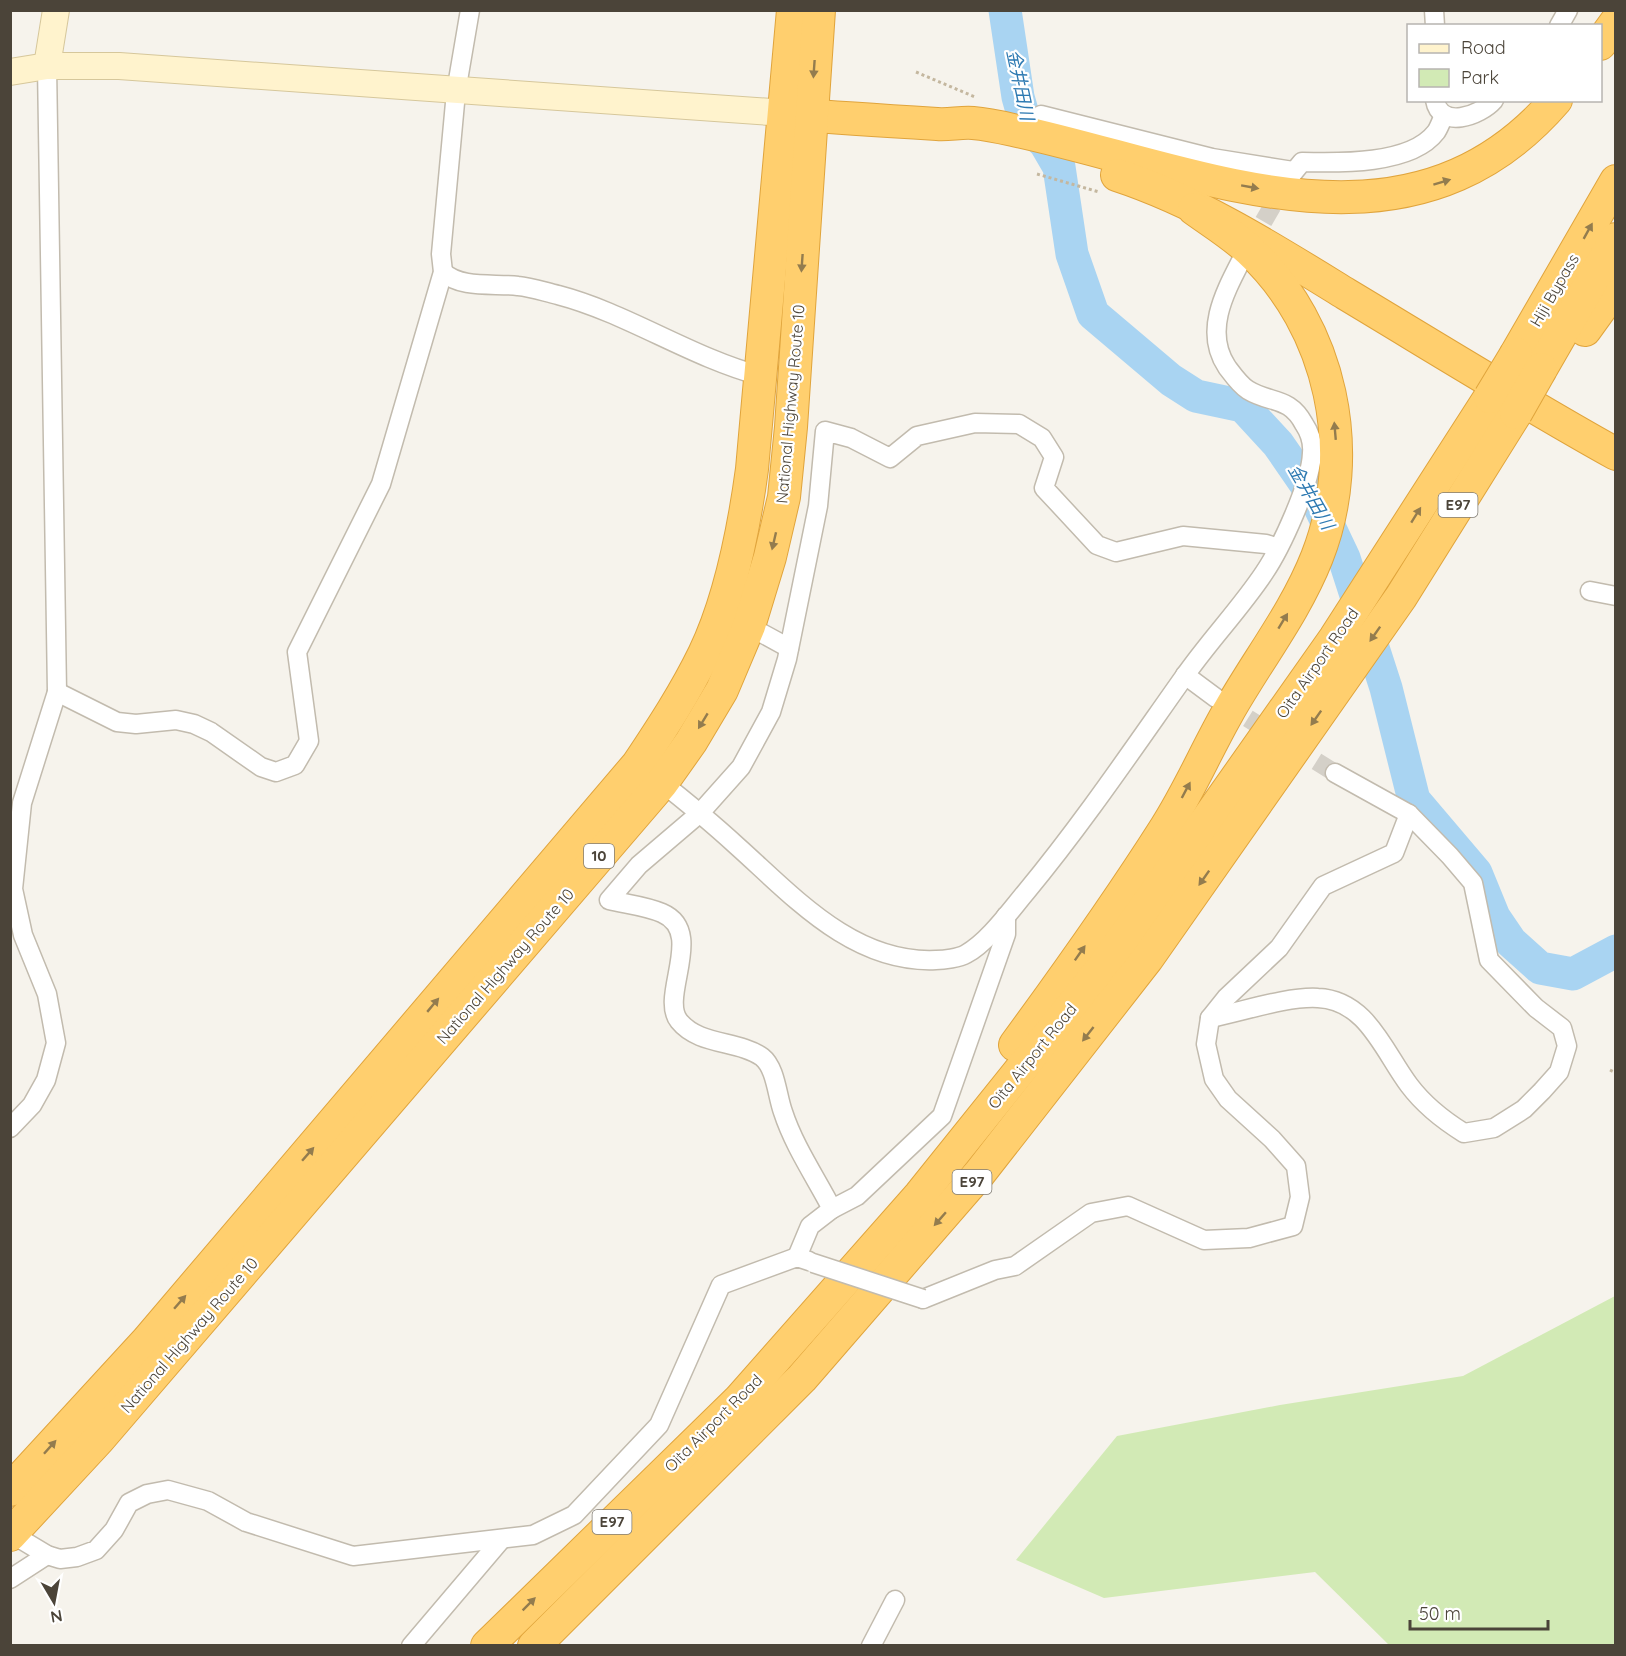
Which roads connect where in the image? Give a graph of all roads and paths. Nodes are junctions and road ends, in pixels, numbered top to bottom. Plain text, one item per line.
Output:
1 (57, 10) edge
2 (470, 10) edge
3 (793, 10) edge
4 (819, 10) edge
5 (1568, 10) edge
6 (1616, 22) edge
7 (1560, 24) edge
8 (1602, 41) edge
9 (47, 66) junction
10 (10, 72) edge
11 (916, 72) dead end
12 (456, 92) junction
13 (984, 100) dead end
14 (1492, 102) edge
15 (1554, 102) edge
16 (1439, 108) edge
17 (798, 114) junction
18 (1041, 115) dead end
19 (1028, 152) junction
20 (1131, 162) junction
21 (1084, 166) junction
22 (1616, 181) edge
23 (1194, 209) junction
24 (1616, 240) edge
25 (1243, 257) tunnel mouth
26 (443, 272) junction
27 (1616, 287) edge
28 (1537, 366) junction
29 (761, 376) junction
30 (1512, 409) junction
31 (1616, 432) edge
32 (1616, 454) edge
33 (1278, 548) junction
34 (1590, 591) dead end
35 (1616, 596) edge
36 (718, 612) junction
37 (749, 626) junction
38 (789, 648) junction
39 (1185, 675) junction
40 (57, 692) junction
41 (1216, 698) tunnel mouth
42 (650, 773) junction
43 (1335, 773) tunnel mouth
44 (700, 813) junction
45 (1409, 814) junction
46 (13, 860) edge
47 (1006, 916) junction
48 (1210, 1018) junction
49 (1610, 1070) dead end
50 (1616, 1073) edge
51 (10, 1128) edge
52 (832, 1209) junction
53 (805, 1260) junction
54 (739, 1400) junction
55 (10, 1490) edge
56 (11, 1534) edge
57 (501, 1540) junction
58 (47, 1555) junction
59 (10, 1579) edge
60 (895, 1600) dead end
61 (411, 1646) edge
62 (487, 1646) edge
63 (534, 1646) edge
64 (871, 1646) edge

1 - 9 street
2 - 12 street
3 - 17 highway, National Highway Route 10 / 10
4 -> 17 highway, National Highway Route 10 / 10
5 - 7 street
6 - 8 highway
9 - 10 street
9 - 12 street
9 - 40 street
11 - 13 path
12 - 17 street
12 - 26 street
14 - 16 street
20 -> 15 highway
16 - 18 street
17 - 19 highway
17 - 29 highway, National Highway Route 10 / 10
17 -> 37 highway, National Highway Route 10 / 10
19 - 21 highway
19 - 21 path
20 - 21 highway
20 - 31 highway
21 - 23 highway
28 -> 22 highway, Hiji Bypass / E97
23 - 32 highway
54 -> 23 highway
24 - 28 highway, Hiji Bypass / E97
25 - 33 street
26 - 29 street
26 - 40 street
27 - 28 highway
28 - 30 highway, Hiji Bypass / E97, bridge
29 - 36 highway, National Highway Route 10 / 10
54 -> 30 highway, Oita Airport Road / E97
30 -> 63 highway, Oita Airport Road / E97
33 - 38 street
33 - 39 street
34 - 35 street
36 - 37 street
36 - 42 highway, National Highway Route 10 / 10
37 - 38 street
37 -> 42 highway, National Highway Route 10 / 10
38 - 44 street
39 - 41 street
39 - 47 street
40 - 46 street
42 - 44 street
55 -> 42 highway, National Highway Route 10 / 10
42 - 56 highway, National Highway Route 10 / 10
43 - 45 street
44 - 47 street
44 - 52 street
45 - 48 street
45 - 48 street
46 - 51 street
47 - 52 street
48 - 53 street, bridge
49 - 50 path
52 - 53 street
53 - 57 street
62 -> 54 highway, Oita Airport Road / E97
56 - 58 street
57 - 58 street
57 - 61 street
58 - 59 street
60 - 64 street

